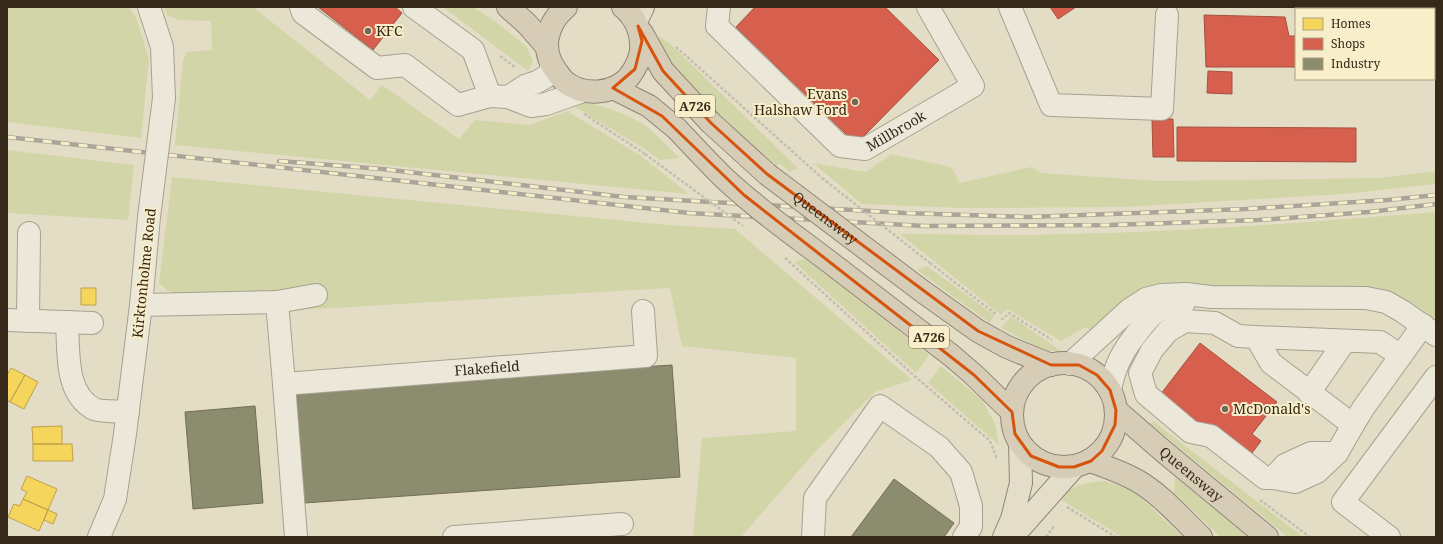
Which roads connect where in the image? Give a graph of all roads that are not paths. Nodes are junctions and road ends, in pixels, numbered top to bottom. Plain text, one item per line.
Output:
1 (149, 7) edge
2 (301, 7) edge
3 (414, 7) edge
4 (508, 7) edge
5 (566, 7) edge
6 (719, 7) edge
7 (928, 7) edge
8 (1010, 7) edge
9 (1167, 15) dead end
10 (635, 16) edge
11 (549, 56) junction
12 (613, 88) junction
13 (583, 91) junction
14 (499, 96) junction
15 (29, 233) dead end
16 (316, 295) dead end
17 (1211, 297) junction
18 (277, 302) junction
19 (141, 305) junction
20 (643, 311) dead end
21 (18, 321) edge
22 (68, 322) junction
23 (92, 323) dead end
24 (1430, 330) edge
25 (1256, 337) junction
26 (1345, 341) junction
27 (1401, 356) junction
28 (1060, 364) junction
29 (1436, 377) edge
30 (284, 384) junction
31 (1309, 393) junction
32 (1113, 400) junction
33 (128, 412) junction
34 (1012, 412) junction
35 (1353, 425) junction
36 (1020, 444) junction
37 (1082, 464) junction
38 (622, 524) dead end
39 (98, 537) edge
40 (296, 537) edge
41 (454, 537) edge
42 (813, 537) edge
43 (964, 537) edge
44 (1004, 537) edge
45 (1012, 537) edge
46 (1201, 537) edge
47 (1267, 537) edge
48 (1389, 537) edge

1 - 19 street, Kirktonholme Road, bridge
2 - 14 street
3 - 14 street
4 - 11 highway, A726
5 - 11 highway
6 - 7 street, Millbrook
8 - 9 street
10 - 12 highway, A726
10 - 28 highway, Queensway / A726, bridge
11 - 13 highway, A726
11 - 14 street
12 - 13 highway, A726
12 - 34 highway, A726, bridge
13 - 14 street
15 - 21 street
16 - 18 street
17 - 24 street
17 - 28 street
17 - 32 street
18 - 19 street
18 - 30 street
19 - 33 street, Kirktonholme Road
20 - 30 street, Flakefield
21 - 22 street
22 - 23 street
22 - 33 street
24 - 27 street
25 - 26 street
25 - 31 street
25 - 35 street
26 - 27 street
26 - 31 street
27 - 35 street
28 - 32 highway, A726
28 - 34 highway
29 - 48 street
30 - 40 street
31 - 35 street
32 - 37 highway
32 - 47 highway, Queensway / A726
33 - 39 street, Kirktonholme Road
34 - 36 highway
36 - 37 highway
36 - 44 main road
37 - 45 main road
37 - 46 highway
38 - 41 street
42 - 43 street

